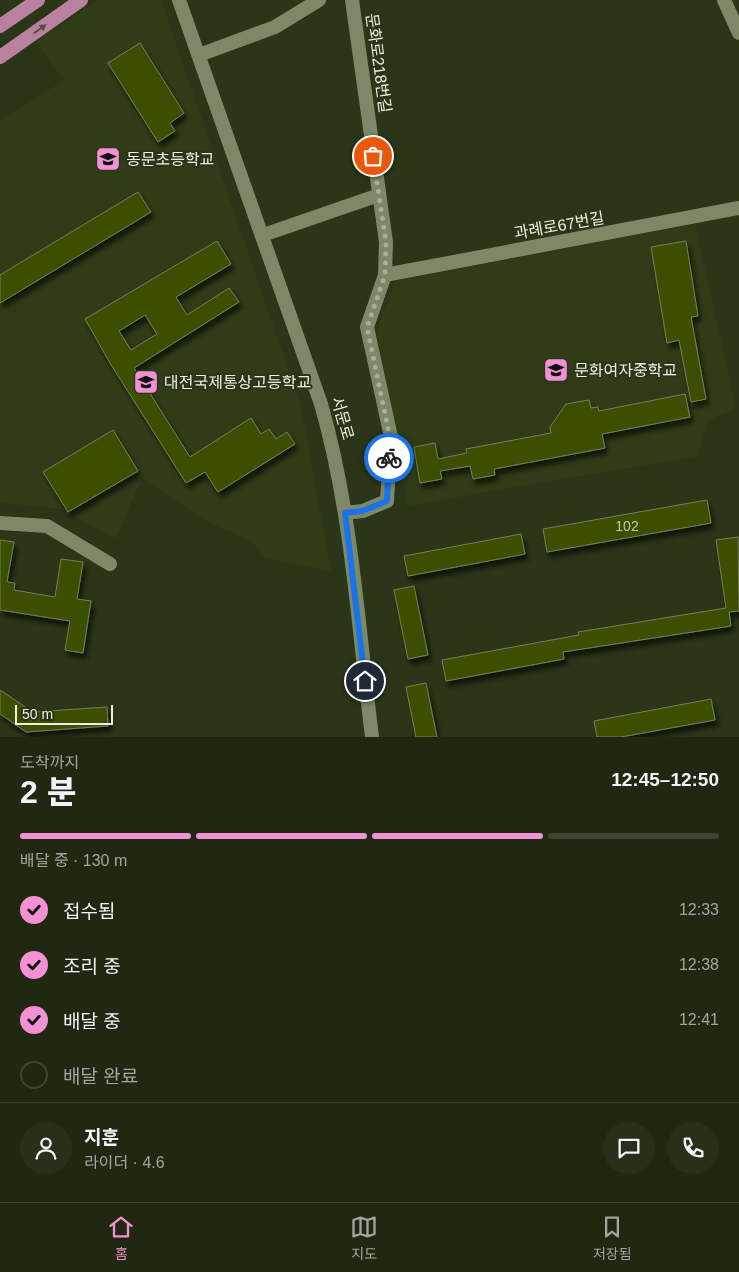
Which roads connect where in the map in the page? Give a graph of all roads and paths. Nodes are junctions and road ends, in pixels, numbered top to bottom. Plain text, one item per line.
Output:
1 (38, 0) edge
2 (81, 0) edge
3 (179, 0) edge
4 (318, 0) edge
5 (352, 0) edge
6 (724, 0) edge
7 (0, 26) edge
8 (739, 33) edge
9 (199, 55) junction
10 (0, 57) edge
11 (378, 195) junction
12 (739, 208) edge
13 (263, 235) junction
14 (385, 275) junction
15 (345, 513) junction
16 (0, 523) edge
17 (110, 564) dead end
18 (372, 737) edge

1 - 7 main road
10 -> 2 main road
3 - 9 street, 서문로
4 - 9 street
5 - 11 street, 문화로218번길
6 - 8 street
9 - 13 street, 서문로
11 - 13 street
11 - 14 street, 문화로218번길
12 - 14 street, 과례로67번길
13 - 15 street, 서문로
14 - 15 street, 문화로218번길
15 - 18 street, 서문로
16 - 17 street

